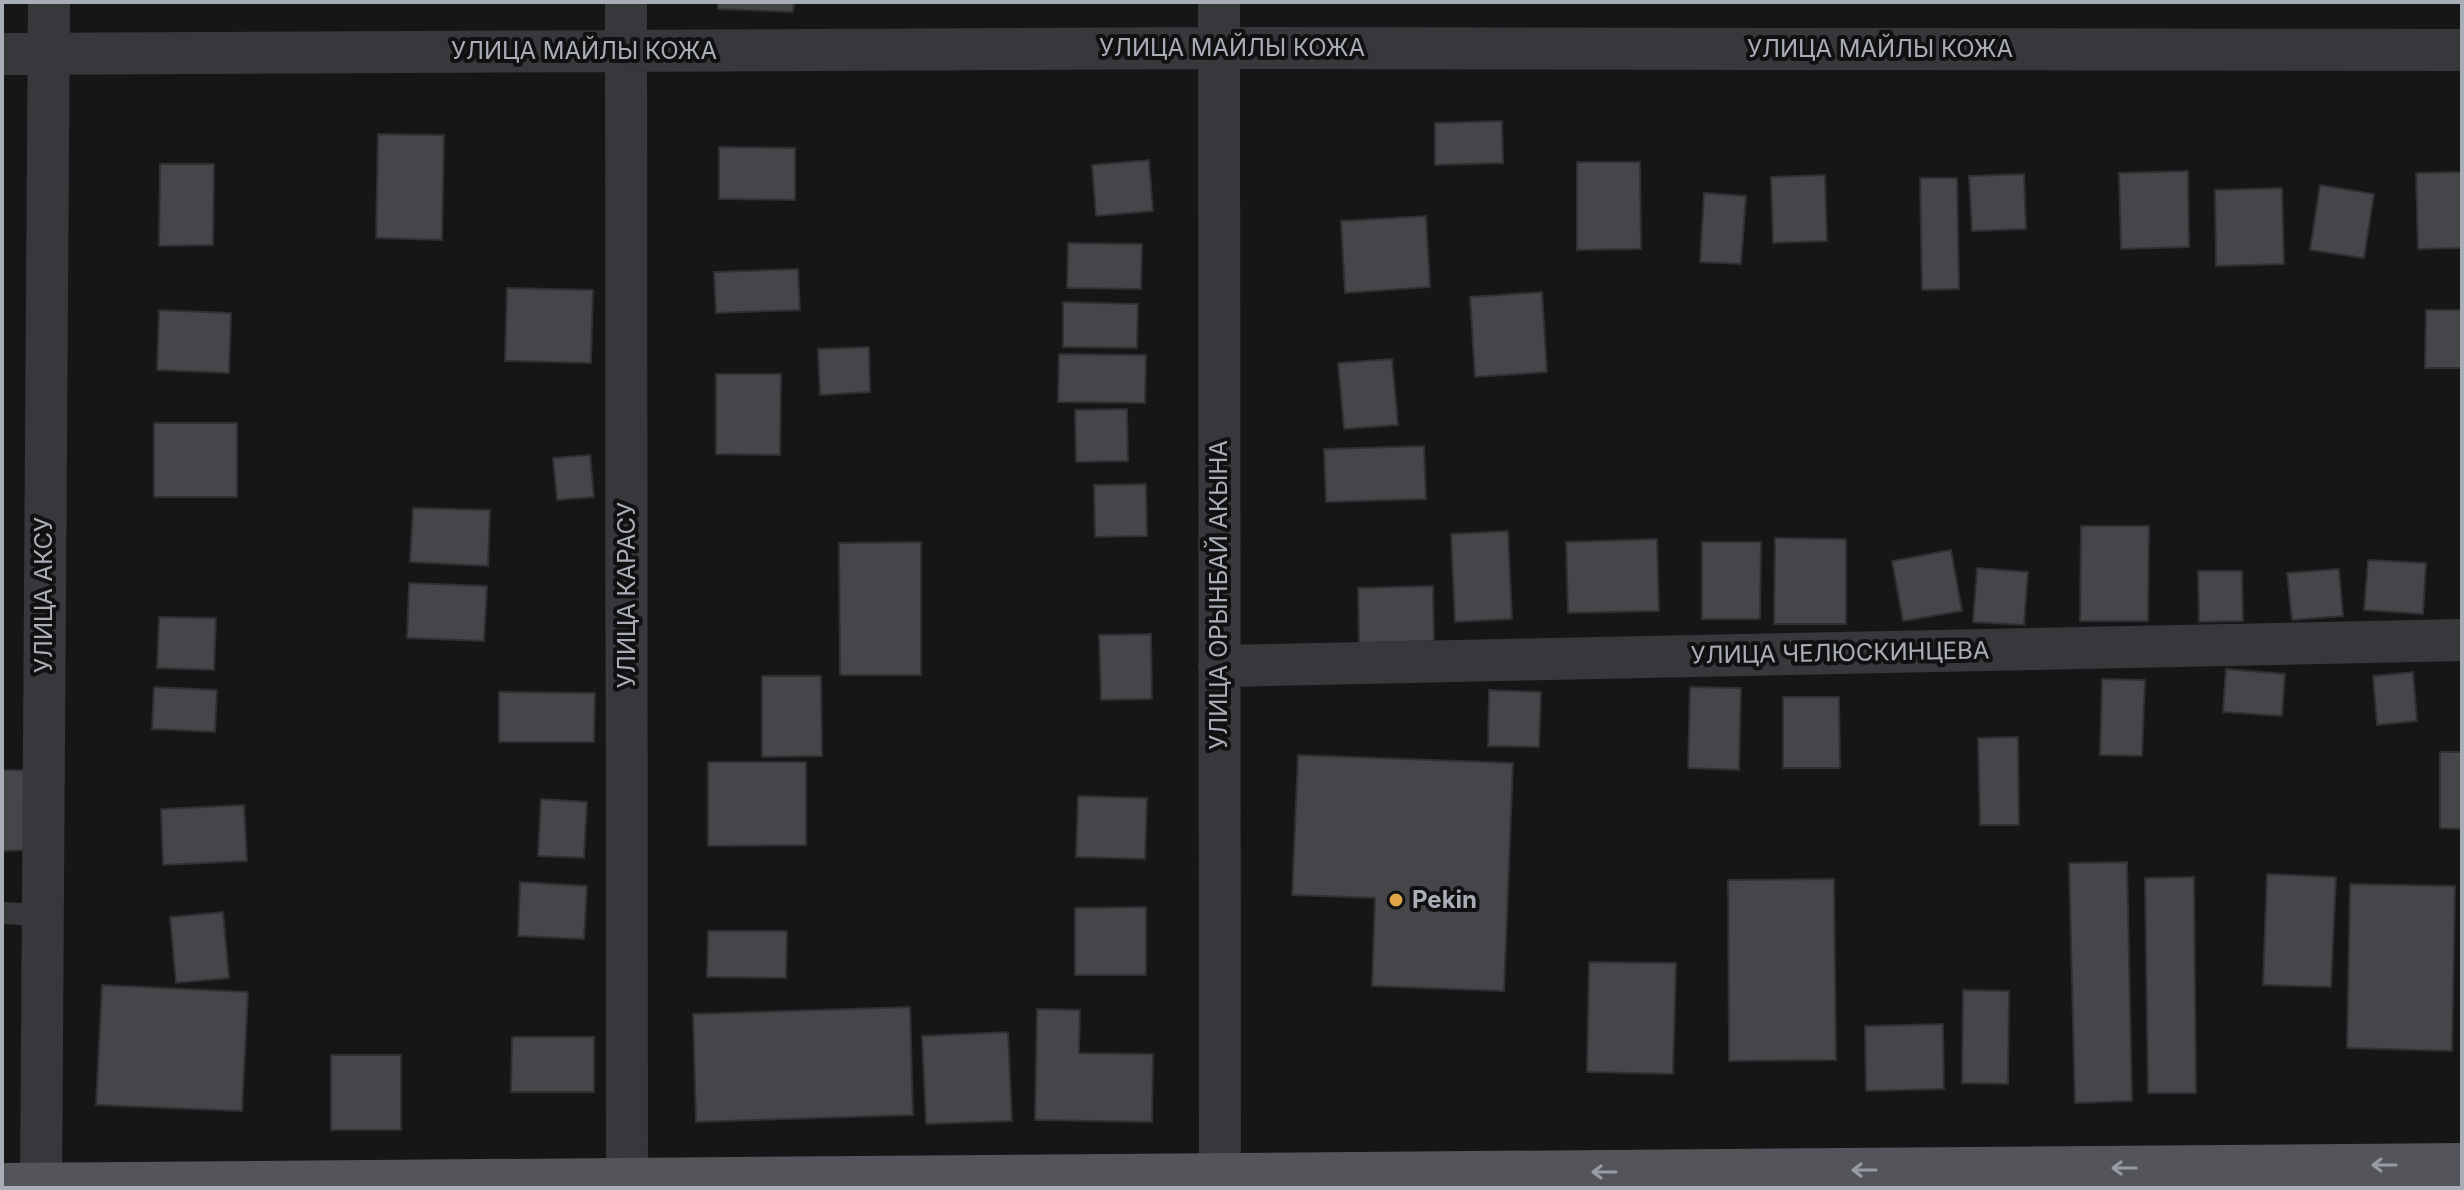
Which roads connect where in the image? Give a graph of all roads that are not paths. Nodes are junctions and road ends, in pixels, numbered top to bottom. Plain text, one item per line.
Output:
1 (49, 2) edge
2 (626, 2) edge
3 (1219, 2) edge
4 (1218, 48) junction
5 (2462, 50) edge
6 (626, 51) junction
7 (2, 54) edge
8 (48, 54) junction
9 (2462, 640) edge
10 (1219, 666) junction
11 (22, 914) edge
12 (2462, 1165) edge
13 (1220, 1182) edge
14 (627, 1184) edge
15 (28, 1186) edge

1 - 8 street, УЛИЦА АКСУ
2 - 6 street, УЛИЦА КАРАСУ
3 - 4 street, УЛИЦА ОРЫНБАЙ АКЫНА
4 - 5 street, УЛИЦА МАЙЛЫ КОЖА
4 - 6 street, УЛИЦА МАЙЛЫ КОЖА
4 - 10 street, УЛИЦА ОРЫНБАЙ АКЫНА
6 - 8 street, УЛИЦА МАЙЛЫ КОЖА
6 - 14 street, УЛИЦА КАРАСУ
7 - 8 street, УЛИЦА МАЙЛЫ КОЖА
8 - 11 street, УЛИЦА АКСУ
9 - 10 street, УЛИЦА ЧЕЛЮСКИНЦЕВА
10 - 13 street, УЛИЦА ОРЫНБАЙ АКЫНА
11 - 15 street, УЛИЦА АКСУ
12 -> 13 main road
13 - 14 main road
14 - 15 main road

